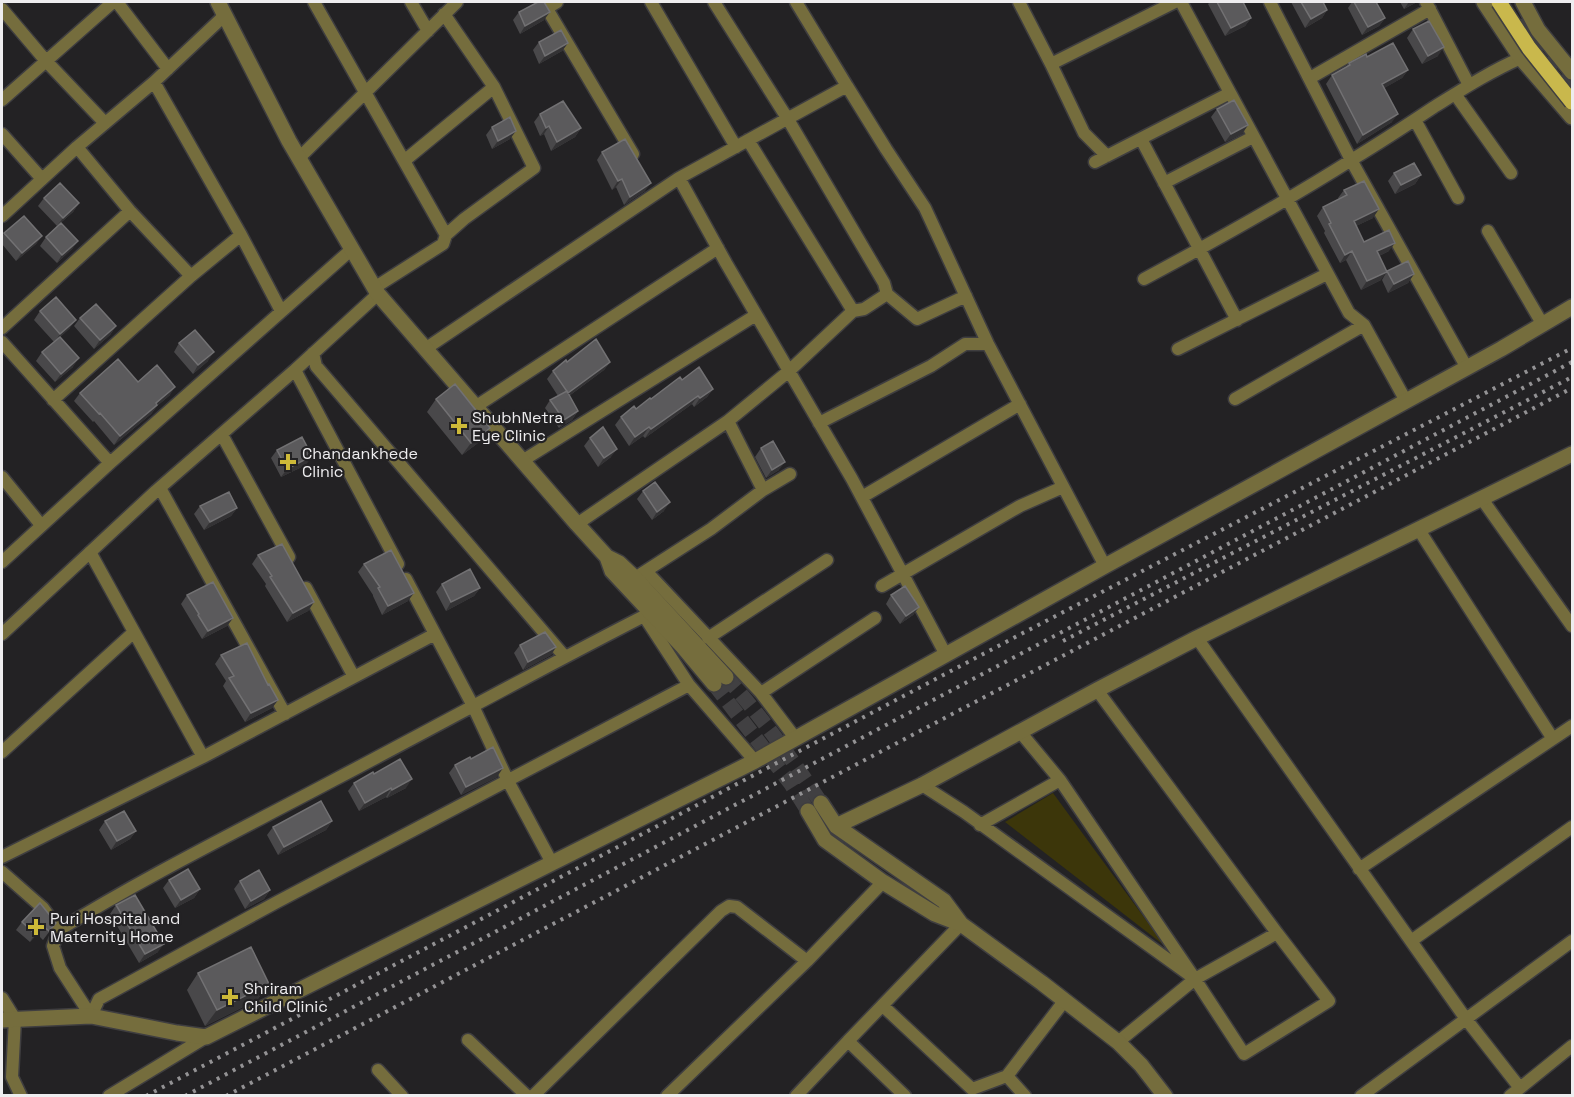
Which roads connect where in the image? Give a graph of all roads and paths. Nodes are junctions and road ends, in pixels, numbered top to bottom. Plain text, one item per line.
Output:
1 (115, 2) edge
2 (314, 2) edge
3 (411, 2) edge
4 (457, 2) edge
5 (651, 2) edge
6 (714, 2) edge
7 (796, 2) edge
8 (1019, 2) edge
9 (1175, 2) edge
10 (1181, 2) edge
11 (1270, 2) edge
12 (1484, 2) edge
13 (1493, 2) edge
14 (1499, 2) edge
15 (1523, 2) edge
16 (549, 4) edge
17 (1428, 5) edge
18 (221, 8) edge
19 (2, 9) edge
20 (444, 14) junction
21 (1520, 20) tunnel mouth
22 (428, 31) junction
23 (1521, 58) junction
24 (46, 61) junction
25 (1051, 64) junction
26 (168, 69) junction
27 (1572, 72) edge
28 (1310, 78) junction
29 (154, 82) junction
30 (1470, 85) junction
31 (847, 86) junction
32 (494, 87) junction
33 (365, 93) junction
34 (1230, 93) junction
35 (1455, 94) junction
36 (2, 100) edge
37 (1572, 102) edge
38 (1572, 117) edge
39 (787, 119) junction
40 (1415, 120) junction
41 (105, 123) junction
42 (2, 134) edge
43 (1253, 136) junction
44 (1141, 139) junction
45 (748, 140) junction
46 (77, 147) junction
47 (736, 147) junction
48 (1107, 156) junction
49 (299, 158) junction
50 (1352, 160) junction
51 (404, 161) junction
52 (1095, 162) dead end
53 (638, 163) edge
54 (1511, 173) dead end
55 (679, 178) junction
56 (42, 179) junction
57 (1164, 183) junction
58 (1288, 198) junction
59 (1458, 198) dead end
60 (130, 211) junction
61 (2, 216) edge
62 (1488, 231) dead end
63 (241, 235) junction
64 (446, 235) junction
65 (718, 248) junction
66 (352, 249) junction
67 (1199, 250) junction
68 (1327, 274) junction
69 (190, 276) junction
70 (1144, 279) dead end
71 (376, 291) junction
72 (887, 294) junction
73 (966, 296) junction
74 (1572, 307) edge
75 (281, 311) junction
76 (853, 311) junction
77 (756, 315) junction
78 (1237, 320) junction
79 (1543, 325) junction
80 (1364, 326) junction
81 (2, 328) edge
82 (2, 342) edge
83 (988, 344) junction
84 (425, 349) junction
85 (1178, 349) dead end
86 (313, 353) junction
87 (1467, 368) junction
88 (295, 370) junction
89 (789, 371) junction
90 (53, 399) junction
91 (1235, 399) dead end
92 (1406, 401) junction
93 (1020, 404) junction
94 (475, 407) junction
95 (728, 421) junction
96 (819, 423) junction
97 (222, 435) junction
98 (1572, 454) edge
99 (522, 461) junction
100 (110, 463) junction
101 (790, 474) dead end
102 (2, 477) edge
103 (1063, 487) junction
104 (160, 488) junction
105 (763, 490) junction
106 (862, 497) junction
107 (1482, 499) junction
108 (576, 524) junction
109 (41, 525) junction
110 (1419, 530) junction
111 (90, 552) junction
112 (607, 557) junction
113 (827, 560) dead end
114 (2, 562) edge
115 (1105, 566) junction
116 (640, 575) junction
117 (903, 575) junction
118 (882, 586) dead end
119 (647, 607) junction
120 (875, 618) dead end
121 (1572, 626) edge
122 (134, 632) junction
123 (2, 634) edge
124 (435, 634) junction
125 (708, 638) junction
126 (1197, 638) junction
127 (946, 656) junction
128 (565, 657) junction
129 (354, 677) junction
130 (720, 680) tunnel mouth
131 (689, 685) junction
132 (1097, 690) junction
133 (762, 693) junction
134 (473, 706) junction
135 (285, 714) junction
136 (1572, 726) edge
137 (1021, 733) junction
138 (796, 739) junction
139 (1553, 740) junction
140 (2, 752) edge
141 (203, 757) junction
142 (755, 761) junction
143 (1060, 780) junction
144 (508, 781) junction
145 (922, 785) junction
146 (980, 825) junction
147 (836, 826) junction
148 (1572, 827) edge
149 (2, 857) edge
150 (552, 863) junction
151 (1359, 869) junction
152 (2, 872) edge
153 (884, 882) junction
154 (961, 924) junction
155 (59, 930) junction
156 (1277, 933) junction
157 (1411, 941) junction
158 (1572, 941) edge
159 (807, 961) junction
160 (1195, 979) junction
161 (2, 998) edge
162 (1065, 1000) junction
163 (883, 1006) junction
164 (91, 1016) junction
165 (1466, 1019) junction
166 (8, 1020) edge
167 (206, 1037) junction
168 (468, 1040) dead end
169 (848, 1041) junction
170 (1118, 1042) junction
171 (1572, 1046) edge
172 (378, 1070) dead end
173 (1007, 1076) junction
174 (1521, 1088) junction
175 (21, 1095) edge
176 (110, 1095) edge
177 (402, 1095) edge
178 (527, 1095) edge
179 (533, 1095) edge
180 (667, 1095) edge
181 (796, 1095) edge
182 (905, 1095) edge
183 (1025, 1095) edge
184 (1165, 1095) edge
185 (1361, 1095) edge
186 (1510, 1095) edge

1 - 24 street
1 - 26 street
2 - 33 street
3 - 22 street
4 - 20 street
5 - 47 street
6 - 39 street
7 - 31 street
8 - 25 street
9 - 25 street
10 - 34 street
11 - 28 street
12 - 23 street
13 - 21 street
14 - 37 main road, bridge
15 - 27 street
16 - 53 street
17 - 28 street
17 - 30 street
18 - 26 street
18 - 49 street
19 - 24 street
20 - 22 street
20 - 32 street
22 - 33 street
23 - 30 street
23 - 38 street
24 - 36 street
24 - 41 street
25 - 48 street
26 - 29 street
28 - 50 street
29 - 41 street
29 - 63 street
30 - 35 street
31 - 39 street
31 - 73 street
32 - 51 street
32 - 64 street
33 - 49 street
33 - 51 street
34 - 43 street
34 - 44 street
35 - 40 street
35 - 54 street
39 - 45 street
39 - 72 street
40 - 50 street
40 - 59 street
41 - 46 street
42 - 56 street
43 - 57 street
43 - 58 street
44 - 48 street
44 - 57 street
45 - 47 street
45 - 76 street
46 - 56 street
46 - 60 street
47 - 55 street
48 - 52 street
49 - 66 street
50 - 58 street
50 - 87 street
51 - 64 street
55 - 65 street
55 - 84 street
56 - 61 street
57 - 67 street
58 - 67 street
58 - 68 street
60 - 69 street
60 - 81 street
62 - 79 street
63 - 69 street
63 - 75 street
64 - 71 street
65 - 77 street
65 - 94 street
66 - 71 street
66 - 75 street
67 - 70 street
67 - 78 street
68 - 78 street
68 - 80 street
69 - 90 street
71 - 84 street
71 - 86 street
72 - 73 street
72 - 76 street
73 - 83 street
74 - 79 street
75 - 100 street
76 - 89 street
77 - 89 street
77 - 99 street
78 - 85 street
79 - 87 street
80 - 91 street
80 - 92 street
82 - 90 street
83 - 93 street
83 - 96 street
84 - 94 street
86 - 88 street
86 - 128 street
87 - 92 street
88 - 97 street
88 - 124 street
89 - 95 street
89 - 96 street
90 - 100 street
92 - 115 street
93 - 103 street
93 - 106 street
94 - 99 street
95 - 105 street
95 - 108 street
96 - 106 street
97 - 104 street
97 - 129 street
98 - 107 street
99 - 108 street
100 - 109 street
101 - 105 street
102 - 109 street
103 - 115 street
103 - 117 street
104 - 111 street
104 - 135 street
105 - 116 street
106 - 117 street
107 - 110 street
107 - 121 street
108 - 112 street
109 - 114 street
110 - 126 street
110 - 139 street
111 - 122 street
111 - 123 street
112 - 116 street
112 - 119 street
113 - 125 street
115 - 127 street
116 - 119 street
116 - 125 street
117 - 118 street
117 - 127 street
119 - 128 street
119 - 130 street
119 - 131 street
120 - 133 street
122 - 140 street
122 - 141 street
124 - 129 street
124 - 134 street
125 - 133 street
126 - 132 street
126 - 151 street
127 - 138 street
128 - 134 street
129 - 135 street
131 - 142 street
131 - 144 street
132 - 137 street
132 - 156 street
133 - 138 street
134 - 144 street
134 - 155 street
135 - 141 street
136 - 139 street
137 - 143 street
137 - 145 street
138 - 142 street
139 - 151 street
141 - 149 street
142 - 150 street
143 - 146 street
143 - 160 street
144 - 150 street
144 - 164 street
145 - 146 street
145 - 147 street
146 - 160 street
147 - 153 street
147 - 154 street
148 - 157 street
150 - 167 street
151 - 157 street
152 - 155 street
153 - 154 street
153 - 159 street
154 - 162 street
154 - 163 street
155 - 164 street
156 - 160 street
156 - 160 street
157 - 165 street
158 - 165 street
159 - 179 street
159 - 180 street
160 - 170 street
161 - 166 street
162 - 170 street
162 - 173 street
163 - 169 street
163 - 173 street
164 - 166 street
164 - 167 street
165 - 174 street
165 - 185 street
166 - 175 street
167 - 176 street
168 - 178 street
169 - 181 street
169 - 182 street
170 - 184 street
171 - 174 street
172 - 177 street
173 - 183 street
174 - 186 street

